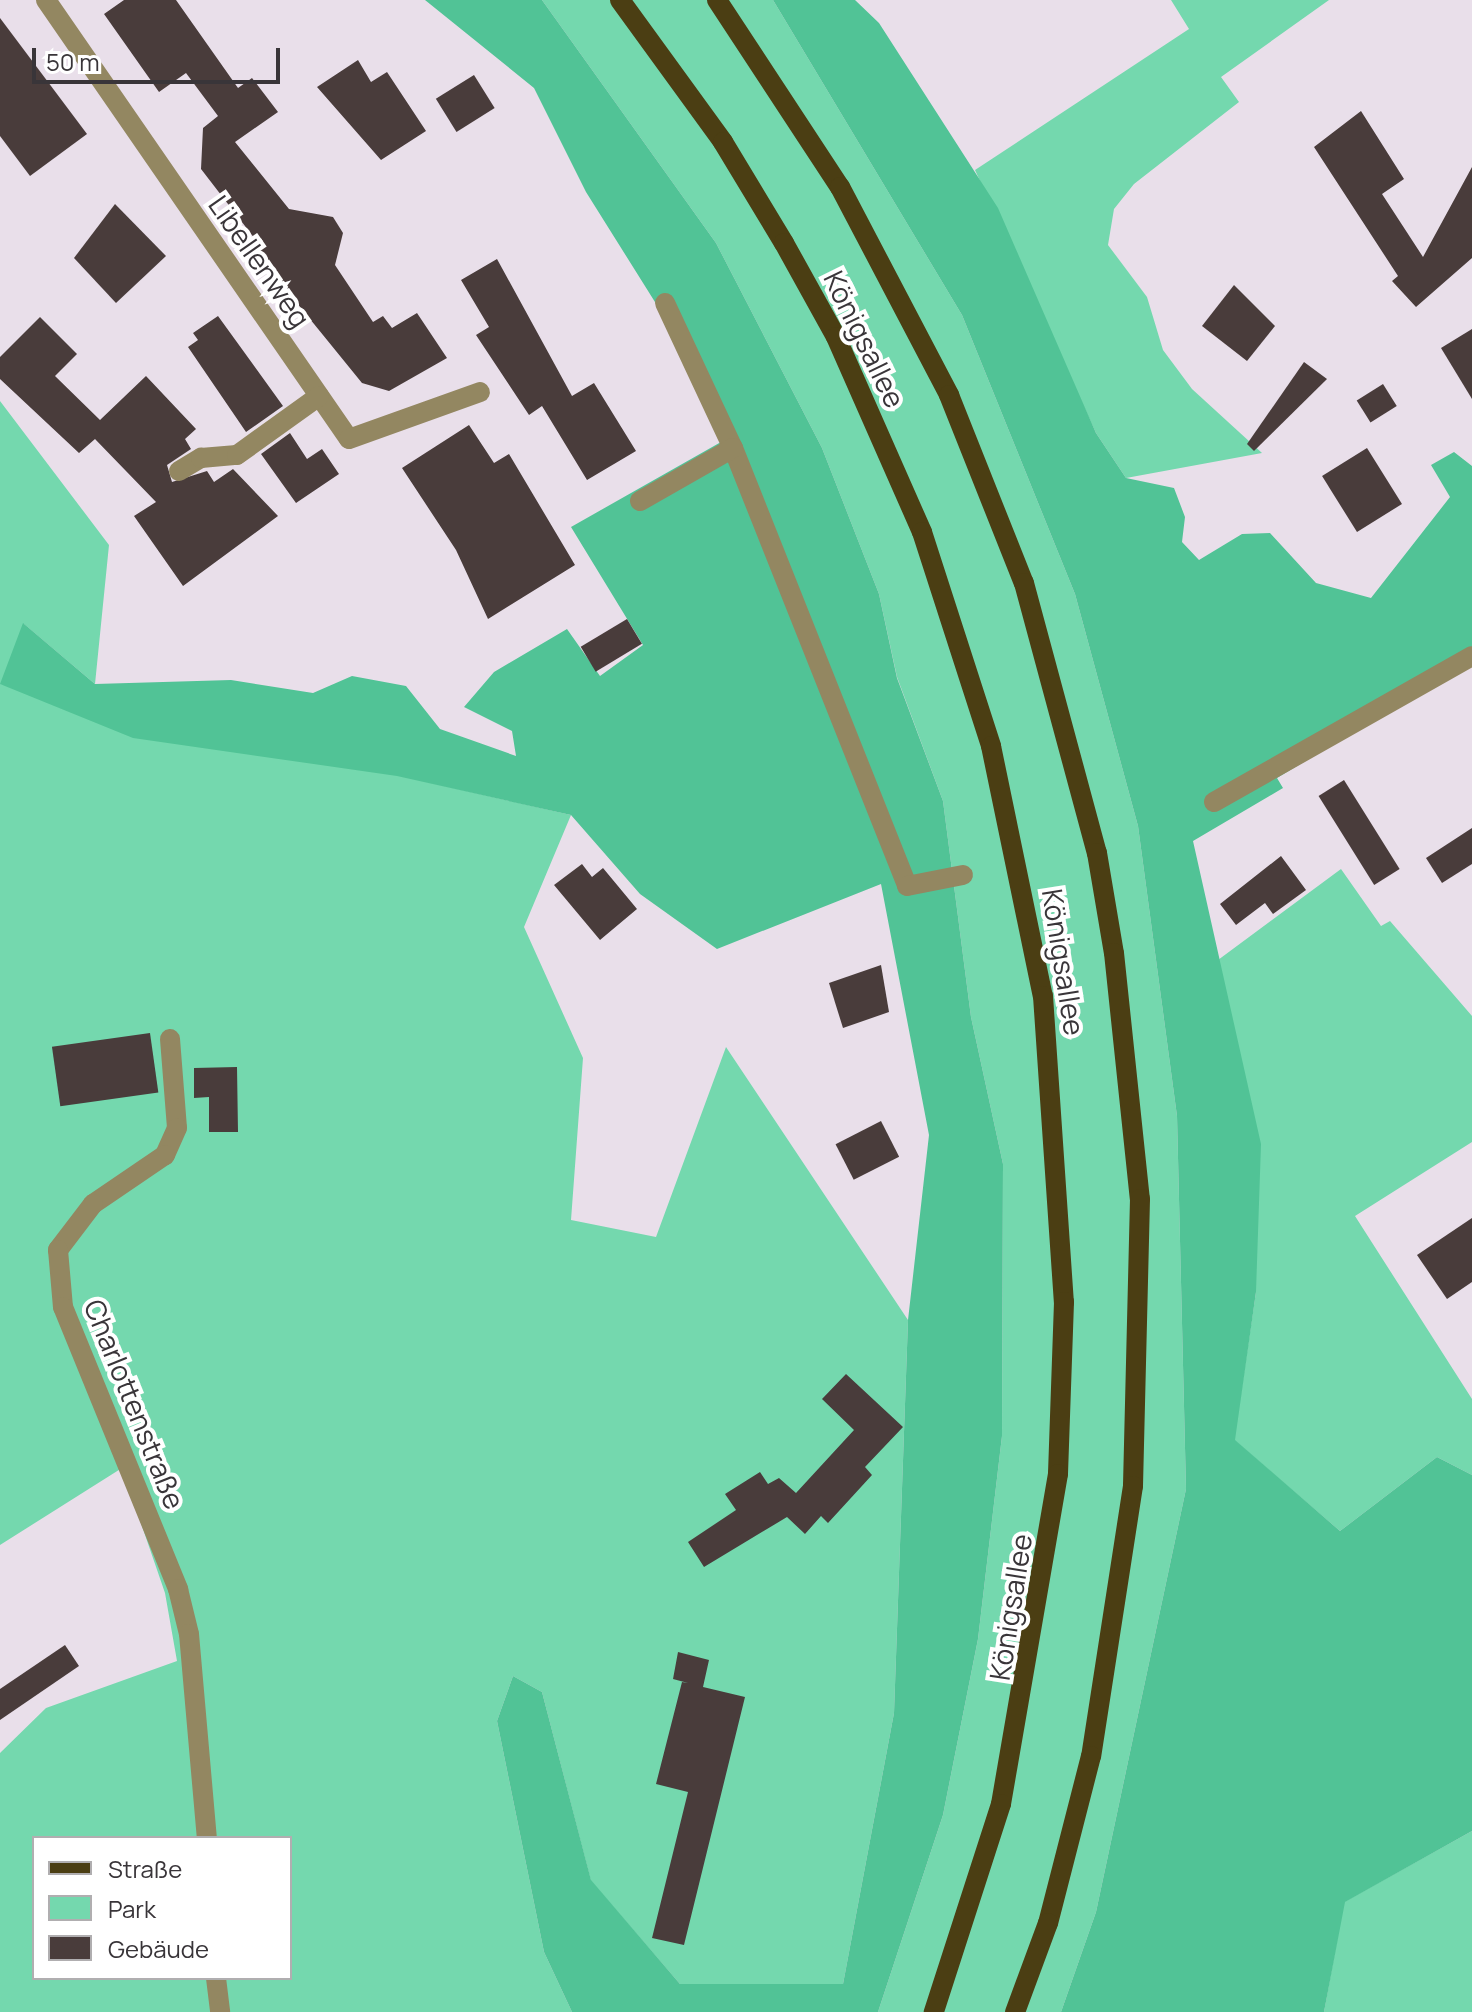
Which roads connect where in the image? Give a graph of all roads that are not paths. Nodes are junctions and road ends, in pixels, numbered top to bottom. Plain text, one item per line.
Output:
1 (46, 0) edge
2 (620, 0) edge
3 (717, 0) edge
4 (665, 303) dead end
5 (480, 392) dead end
6 (319, 396) junction
7 (733, 448) junction
8 (179, 471) dead end
9 (640, 501) dead end
10 (1472, 656) edge
11 (1214, 802) dead end
12 (963, 875) dead end
13 (170, 1039) dead end
14 (207, 1836) edge
15 (216, 1980) edge
16 (220, 2012) edge
17 (934, 2012) edge
18 (1015, 2012) edge

1 - 6 street, Libellenweg
2 - 17 main road, Königsallee
3 - 18 main road, Königsallee
4 - 7 street
5 - 6 street, Libellenweg
6 - 8 street
7 - 9 street
7 - 12 street
10 - 11 street
13 - 14 street, Charlottenstraße
15 - 16 street

